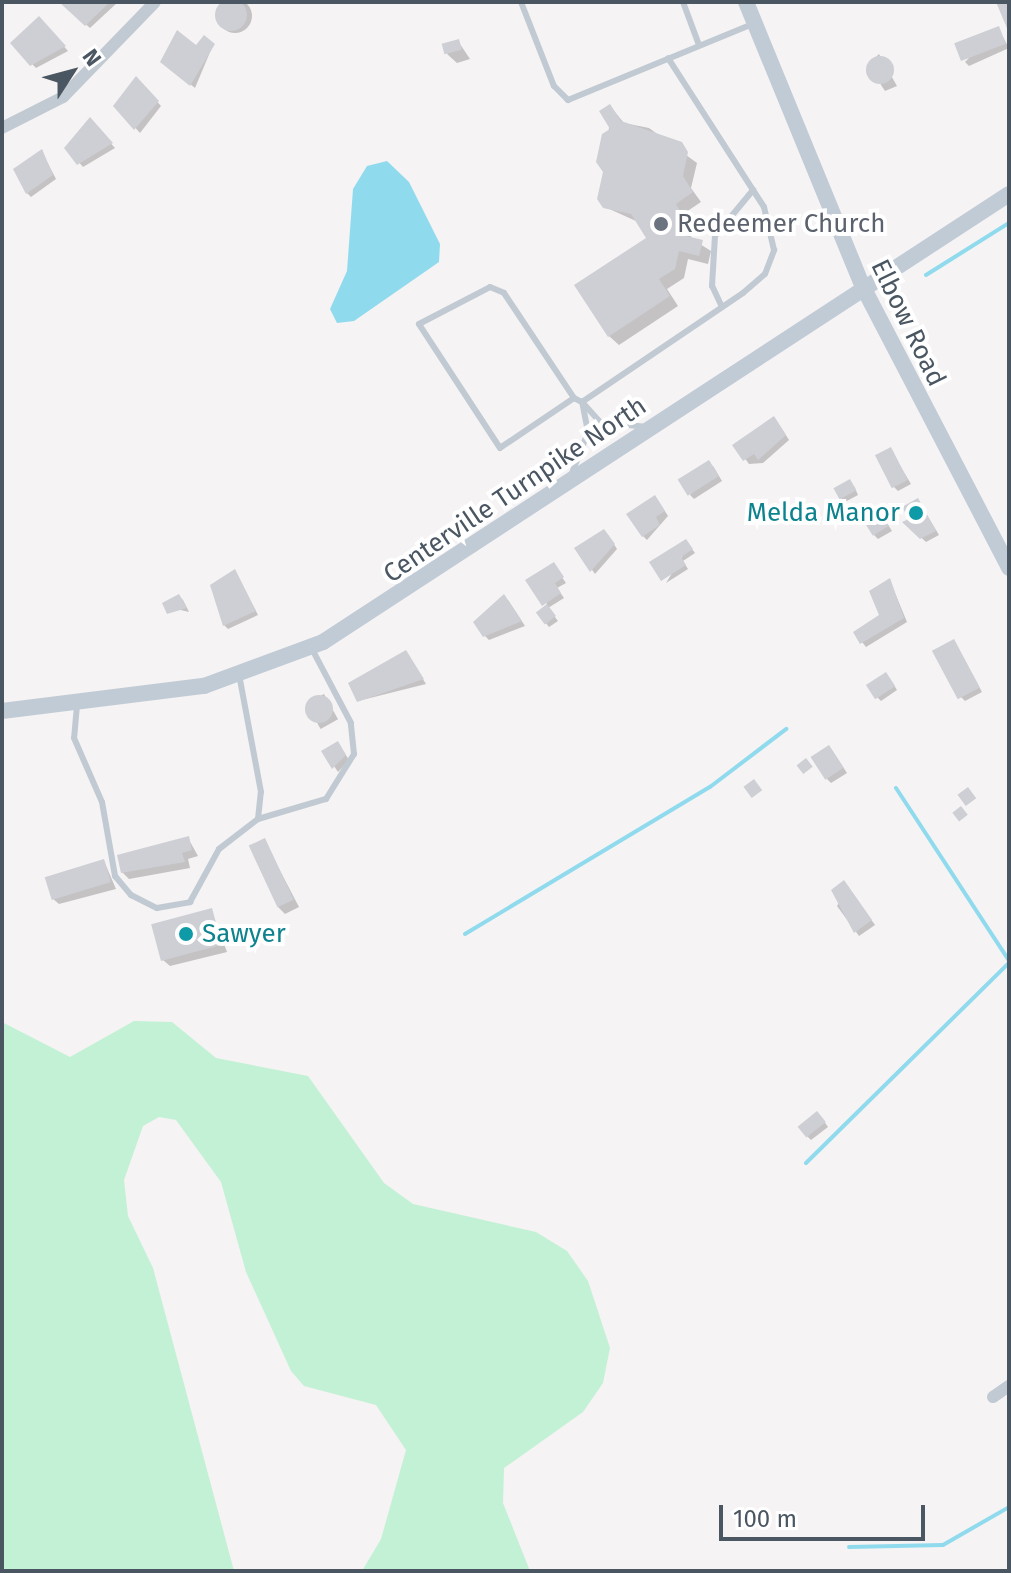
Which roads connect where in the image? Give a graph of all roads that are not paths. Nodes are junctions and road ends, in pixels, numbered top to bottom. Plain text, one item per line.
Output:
1 (155, 2) edge
2 (521, 2) edge
3 (683, 2) edge
4 (746, 2) edge
5 (754, 23) junction
6 (699, 45) junction
7 (668, 58) junction
8 (2, 128) edge
9 (753, 190) junction
10 (1009, 194) edge
11 (863, 287) junction
12 (722, 307) junction
13 (574, 398) junction
14 (582, 402) junction
15 (650, 427) junction
16 (569, 483) junction
17 (1009, 568) edge
18 (311, 647) junction
19 (239, 675) junction
20 (77, 705) junction
21 (2, 711) edge
22 (258, 819) junction
23 (1009, 1386) edge
24 (993, 1397) dead end

1 - 8 street
2 - 7 lane
3 - 6 lane
4 - 5 main road, Elbow Road
5 - 6 lane
5 - 11 main road, Elbow Road
6 - 7 lane
7 - 9 lane
9 - 12 lane
9 - 12 lane
10 - 11 main road, Centerville Turnpike North
11 - 15 main road, Centerville Turnpike North
11 - 17 main road, Elbow Road
12 - 14 lane
13 - 13 lane
13 - 14 lane
14 - 15 lane
14 - 16 lane
15 - 16 main road, Centerville Turnpike North
16 - 18 main road, Centerville Turnpike North
18 - 19 main road, Centerville Turnpike North
18 - 22 lane
19 - 20 main road, Centerville Turnpike North
19 - 22 lane
20 - 21 main road, Centerville Turnpike North
20 - 22 lane
23 - 24 street

